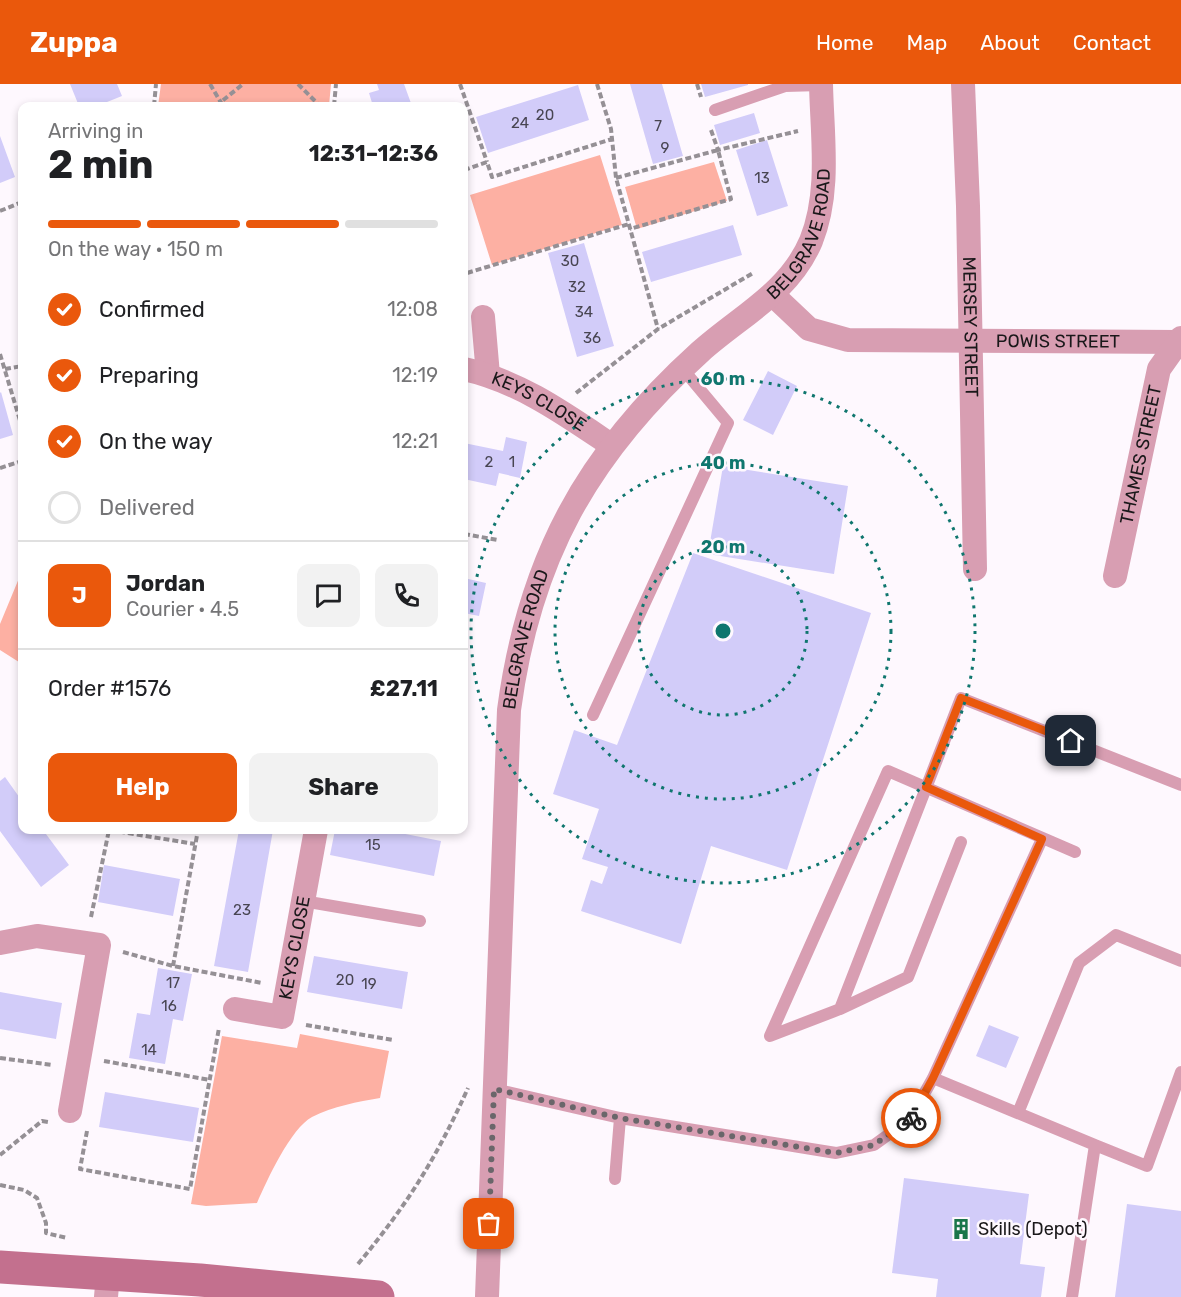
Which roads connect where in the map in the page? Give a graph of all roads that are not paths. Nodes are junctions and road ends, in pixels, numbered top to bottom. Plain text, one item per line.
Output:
1 (963, 84) edge
2 (821, 85) edge
3 (715, 110) dead end
4 (773, 295) junction
5 (483, 317) dead end
6 (971, 340) junction
7 (1180, 340) edge
8 (682, 368) junction
9 (468, 370) edge
10 (488, 375) junction
11 (612, 445) junction
12 (975, 569) dead end
13 (1115, 576) dead end
14 (593, 715) dead end
15 (1181, 785) edge
16 (926, 787) junction
17 (315, 834) edge
18 (1042, 839) junction
19 (961, 842) dead end
20 (1075, 852) dead end
21 (303, 901) junction
22 (420, 921) dead end
23 (0, 943) edge
24 (1181, 961) edge
25 (227, 1004) road end
26 (840, 1009) junction
27 (1181, 1072) edge
28 (933, 1078) junction
29 (494, 1089) junction
30 (1018, 1113) junction
31 (620, 1118) junction
32 (69, 1119) road end
33 (1095, 1145) junction
34 (615, 1179) dead end
35 (0, 1267) edge
36 (107, 1285) edge
37 (367, 1296) edge
38 (487, 1297) edge
39 (1072, 1297) edge

1 - 6 street, MERSEY STREET
2 - 3 lane
2 - 4 street, BELGRAVE ROAD
4 - 6 street, POWIS STREET
4 - 8 street, BELGRAVE ROAD
5 - 10 street
6 - 7 street, POWIS STREET
6 - 12 street, MERSEY STREET
7 - 13 street, THAMES STREET
8 - 11 street, BELGRAVE ROAD
8 - 14 lane
9 - 10 street, KEYS CLOSE
10 - 11 street, KEYS CLOSE
11 - 29 street, BELGRAVE ROAD
15 - 16 lane
16 - 18 lane
16 - 26 lane
16 - 26 lane
17 - 21 street, KEYS CLOSE
18 - 20 lane
18 - 28 lane
19 - 26 lane
21 - 22 lane
21 - 25 street, KEYS CLOSE
23 - 32 street
24 - 30 lane
27 - 33 lane
28 - 30 lane
28 - 31 lane
29 - 31 lane
29 - 38 street, BELGRAVE ROAD
30 - 33 lane
31 - 34 lane
33 - 39 lane
35 - 36 street
36 - 37 street

